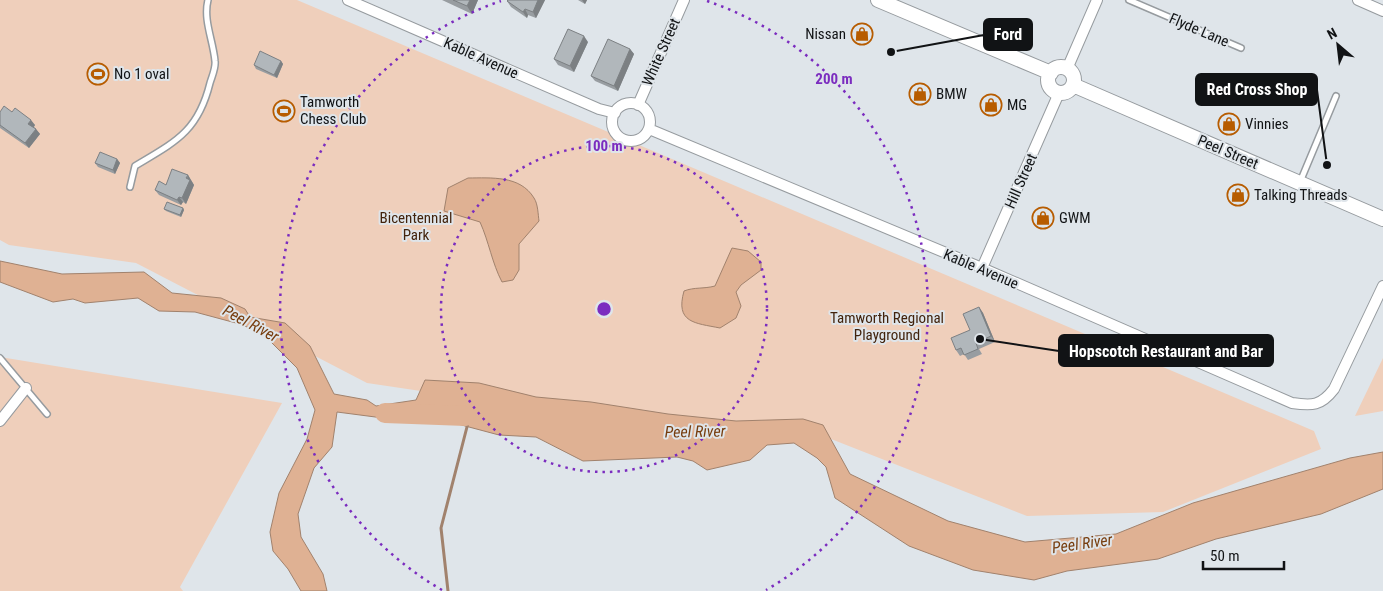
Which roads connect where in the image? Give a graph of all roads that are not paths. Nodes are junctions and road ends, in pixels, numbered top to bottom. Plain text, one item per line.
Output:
1 (208, 0) edge
2 (348, 0) edge
3 (684, 0) edge
4 (878, 0) edge
5 (1096, 0) edge
6 (1129, 0) edge
7 (1358, 0) edge
8 (1383, 11) edge
9 (1241, 48) dead end
10 (1067, 69) junction
11 (1051, 73) junction
12 (1073, 85) junction
13 (1059, 93) junction
14 (1336, 96) dead end
15 (638, 105) junction
16 (615, 113) junction
17 (649, 129) junction
18 (1300, 183) junction
19 (130, 187) dead end
20 (1383, 219) edge
21 (982, 268) junction
22 (1383, 286) edge
23 (0, 358) edge
24 (26, 388) junction
25 (47, 414) dead end
26 (0, 421) edge

1 - 19 lane
2 - 16 street, Kable Avenue
3 - 15 street, White Street
4 - 11 main road
5 - 10 street
6 - 9 lane, Flyde Lane
7 - 8 street
10 - 11 main road
10 - 12 main road
11 - 13 main road
12 - 13 main road
12 - 18 main road, Peel Street
13 - 21 street, Hill Street
14 - 18 lane
15 - 16 street
15 - 17 street
16 - 17 street
17 - 21 street, Kable Avenue
18 - 20 main road, Peel Street
21 - 22 street, Kable Avenue
23 - 24 lane
24 - 25 lane
24 - 26 street

